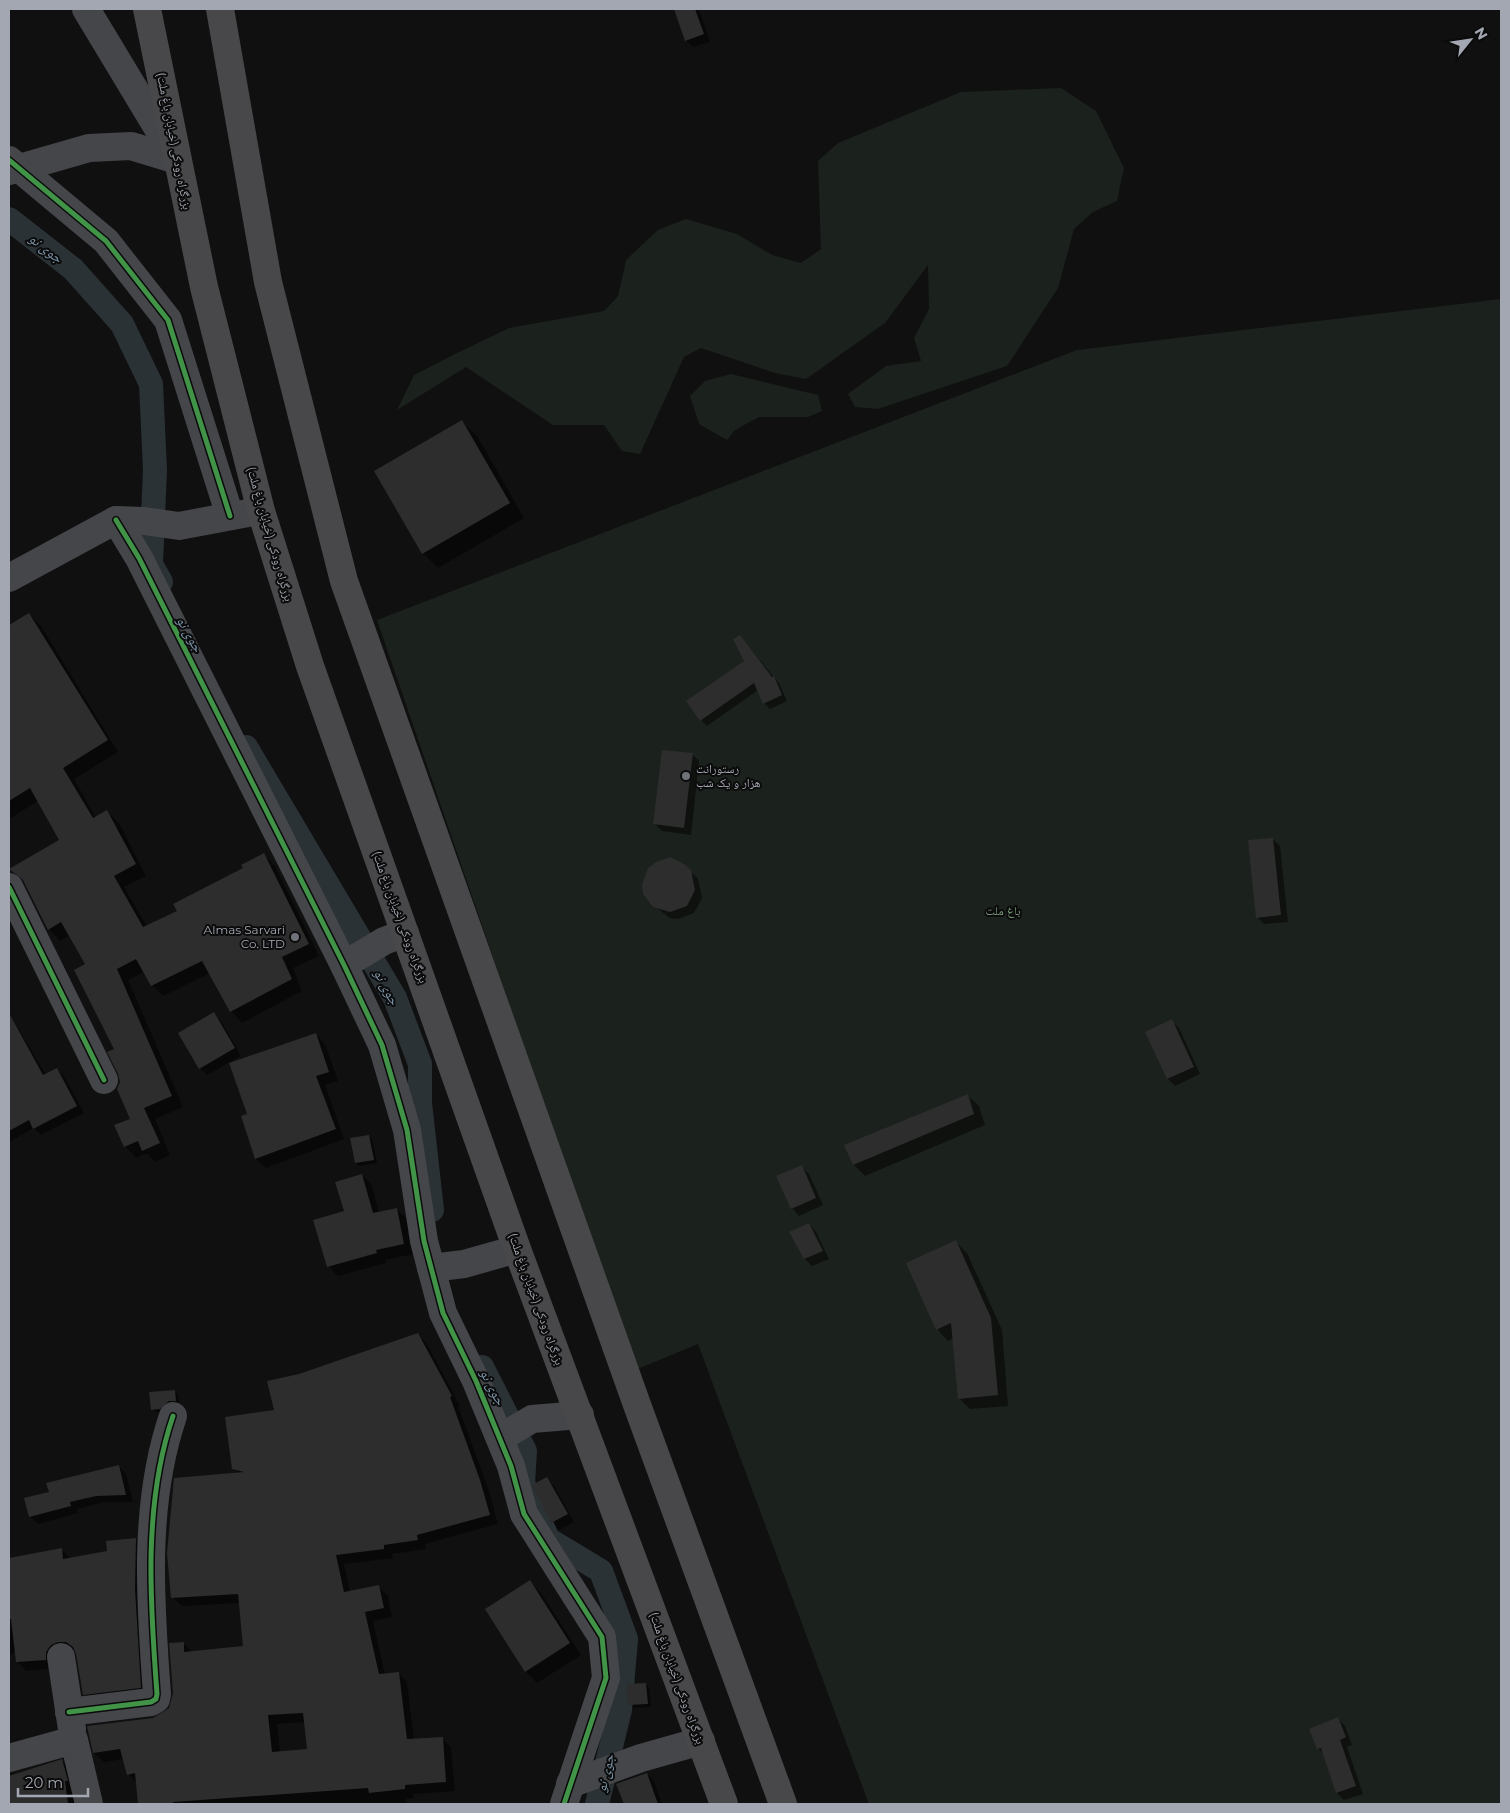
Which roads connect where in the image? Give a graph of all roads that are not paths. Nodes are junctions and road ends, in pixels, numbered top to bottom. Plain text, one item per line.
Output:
1 (86, 9) edge
2 (147, 9) edge
3 (220, 9) edge
4 (177, 160) junction
5 (11, 166) edge
6 (261, 511) junction
7 (230, 516) junction
8 (116, 520) junction
9 (9, 578) edge
10 (9, 886) edge
11 (394, 937) junction
12 (351, 960) junction
13 (104, 1080) dead end
14 (517, 1249) junction
15 (434, 1268) junction
16 (580, 1415) junction
17 (174, 1416) dead end
18 (514, 1430) junction
19 (61, 1657) dead end
20 (69, 1712) junction
21 (74, 1740) junction
22 (701, 1741) junction
23 (9, 1758) edge
24 (576, 1788) edge
25 (89, 1804) edge
26 (724, 1804) edge
27 (783, 1804) edge

1 - 4 street
2 - 4 highway, بزرگراه رودکی (خیابان باغ ملت)
3 - 27 highway
4 - 5 street
4 - 6 highway, بزرگراه رودکی (خیابان باغ ملت)
5 - 7 street
6 - 7 street
6 - 11 highway, بزرگراه رودکی (خیابان باغ ملت)
7 - 8 street
8 - 9 street
8 - 12 street
10 - 13 street
11 - 12 street
11 - 14 highway, بزرگراه رودکی (خیابان باغ ملت)
12 - 15 street
14 - 15 street
14 - 16 highway, بزرگراه رودکی (خیابان باغ ملت)
15 - 18 street
16 - 18 street
16 - 22 highway, بزرگراه رودکی (خیابان باغ ملت)
17 - 20 street
18 - 24 street
19 - 20 street
20 - 21 street
21 - 23 street
21 - 25 street
22 - 24 street
22 - 26 highway, بزرگراه رودکی (خیابان باغ ملت)

